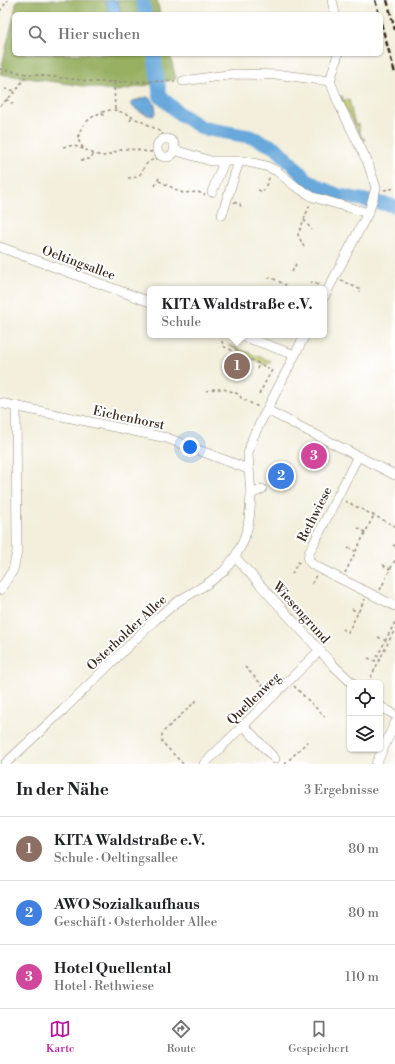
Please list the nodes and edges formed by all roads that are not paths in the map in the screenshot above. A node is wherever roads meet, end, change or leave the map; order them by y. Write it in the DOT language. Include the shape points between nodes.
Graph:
graph roads {
  1 [pos="332,0"];
  2 [pos="335,12"];
  3 [pos="337,56"];
  4 [pos="183,81"];
  5 [pos="330,81"];
  6 [pos="174,150"];
  7 [pos="239,161"];
  8 [pos="224,162"];
  9 [pos="211,195"];
  10 [pos="369,212"];
  11 [pos="222,215"];
  12 [pos="0,246"];
  13 [pos="327,291"];
  14 [pos="147,301"];
  15 [pos="248,338"];
  16 [pos="304,338"];
  17 [pos="295,355"];
  18 [pos="0,403"];
  19 [pos="16,407"];
  20 [pos="267,411"];
  21 [pos="358,456"];
  22 [pos="248,469"];
  23 [pos="395,475"];
  24 [pos="262,489"];
  25 [pos="250,494"];
  26 [pos="235,557"];
  27 [pos="0,590"];
  28 [pos="395,606"];
  29 [pos="320,650"];
  30 [pos="349,680"];
  31 [pos="383,708"];
  32 [pos="395,715"];
  33 [pos="395,723"];
  34 [pos="243,725"];
  35 [pos="275,759"];
  36 [pos="5,764"];
  37 [pos="204,764"];
  38 [pos="376,764"];
  1 -- 2 [label="street"];
  3 -- 5 [label="street"];
  4 -- 5 [label="street" via="235,74 284,75"];
  5 -- 10 [label="street" via="368,163 376,188"];
  6 -- 6 [label="street" via="174,145 167,139 158,144 160,153 171,155"];
  6 -- 8 [label="street" via="204,160"];
  7 -- 8 [label="street"];
  7 -- 10 [label="street" via="273,169 313,197"];
  7 -- 11 [label="street"];
  8 -- 9 [label="street"];
  10 -- 13 [label="street"];
  12 -- 14 [label="street, Oeltingsallee"];
  15 -- 17 [label="street"];
  16 -- 17 [label="street, Osterholder Allee"];
  17 -- 20 [label="street, Osterholder Allee"];
  18 -- 19 [label="street, Eichenhorst"];
  19 -- 22 [label="street, Eichenhorst" via="167,438"];
  19 -- 27 [label="street" via="17,552 13,570"];
  20 -- 21 [label="street"];
  20 -- 22 [label="street, Osterholder Allee" via="253,437 248,454"];
  21 -- 23 [label="street"];
  21 -- 28 [label="street, Rethwiese" via="308,560 313,565"];
  22 -- 25 [label="street, Osterholder Allee"];
  24 -- 25 [label="street"];
  25 -- 26 [label="street, Osterholder Allee" via="248,526"];
  26 -- 29 [label="street, Wiesengrund"];
  26 -- 36 [label="street, Osterholder Allee" via="224,571 177,602 156,620"];
  29 -- 30 [label="street, Wiesengrund"];
  29 -- 34 [label="street, Quellenweg"];
  31 -- 32 [label="street"];
  33 -- 38 [label="street"];
  34 -- 35 [label="street"];
  34 -- 37 [label="street, Quellenweg"];
}
